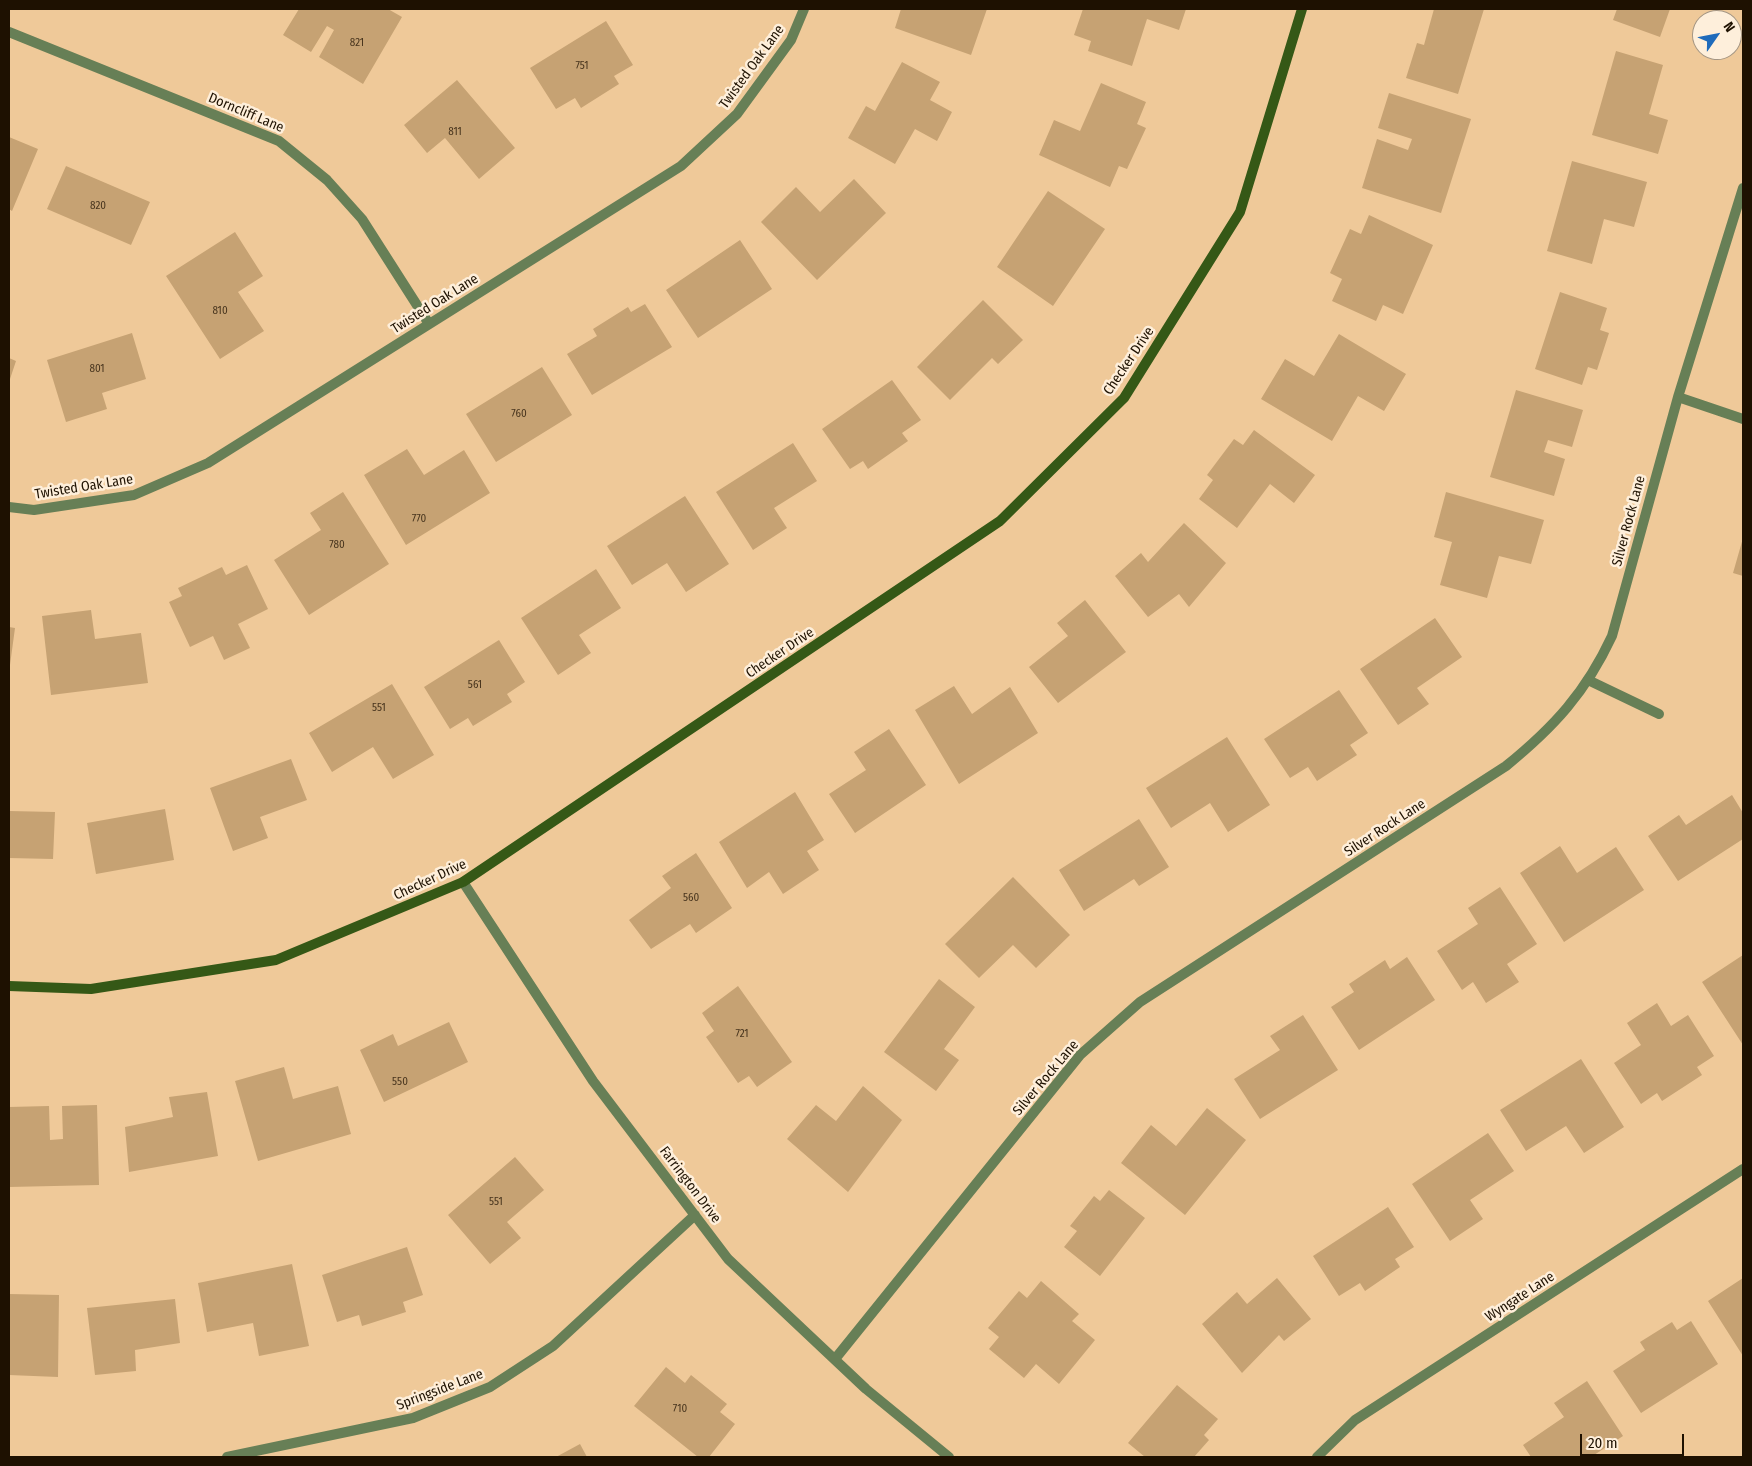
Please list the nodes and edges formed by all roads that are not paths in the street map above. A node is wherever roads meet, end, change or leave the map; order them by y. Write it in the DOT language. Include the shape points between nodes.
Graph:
graph roads {
  1 [pos="804,9"];
  2 [pos="1302,9"];
  3 [pos="9,32"];
  4 [pos="1743,188"];
  5 [pos="429,324"];
  6 [pos="1678,397"];
  7 [pos="1743,419"];
  8 [pos="9,507"];
  9 [pos="1588,680"];
  10 [pos="1659,714"];
  11 [pos="463,882"];
  12 [pos="9,986"];
  13 [pos="1743,1169"];
  14 [pos="695,1215"];
  15 [pos="835,1359"];
  16 [pos="227,1457"];
  17 [pos="949,1457"];
  18 [pos="1317,1457"];
  1 -- 5 [label="street, Twisted Oak Lane" via="792,40 738,114 681,166"];
  2 -- 11 [label="street, Checker Drive" via="1240,212 1124,398 1000,521"];
  3 -- 5 [label="street, Dorncliff Lane" via="279,141 327,180 362,219"];
  4 -- 6 [label="street, Silver Rock Lane"];
  5 -- 8 [label="street, Twisted Oak Lane" via="208,463 134,495 34,510"];
  6 -- 7 [label="street"];
  6 -- 9 [label="street, Silver Rock Lane" via="1612,636"];
  9 -- 10 [label="street"];
  9 -- 15 [label="street, Silver Rock Lane" via="1556,721 1506,766 1140,1002 1074,1063"];
  11 -- 12 [label="street, Checker Drive" via="276,960 91,989"];
  11 -- 14 [label="street, Farrington Drive" via="593,1081"];
  13 -- 18 [label="street, Wyngate Lane" via="1355,1420"];
  14 -- 15 [label="street, Farrington Drive" via="728,1259"];
  14 -- 16 [label="street, Springside Lane" via="553,1346 490,1387 413,1418"];
  15 -- 17 [label="street, Farrington Drive" via="866,1389"];
}
